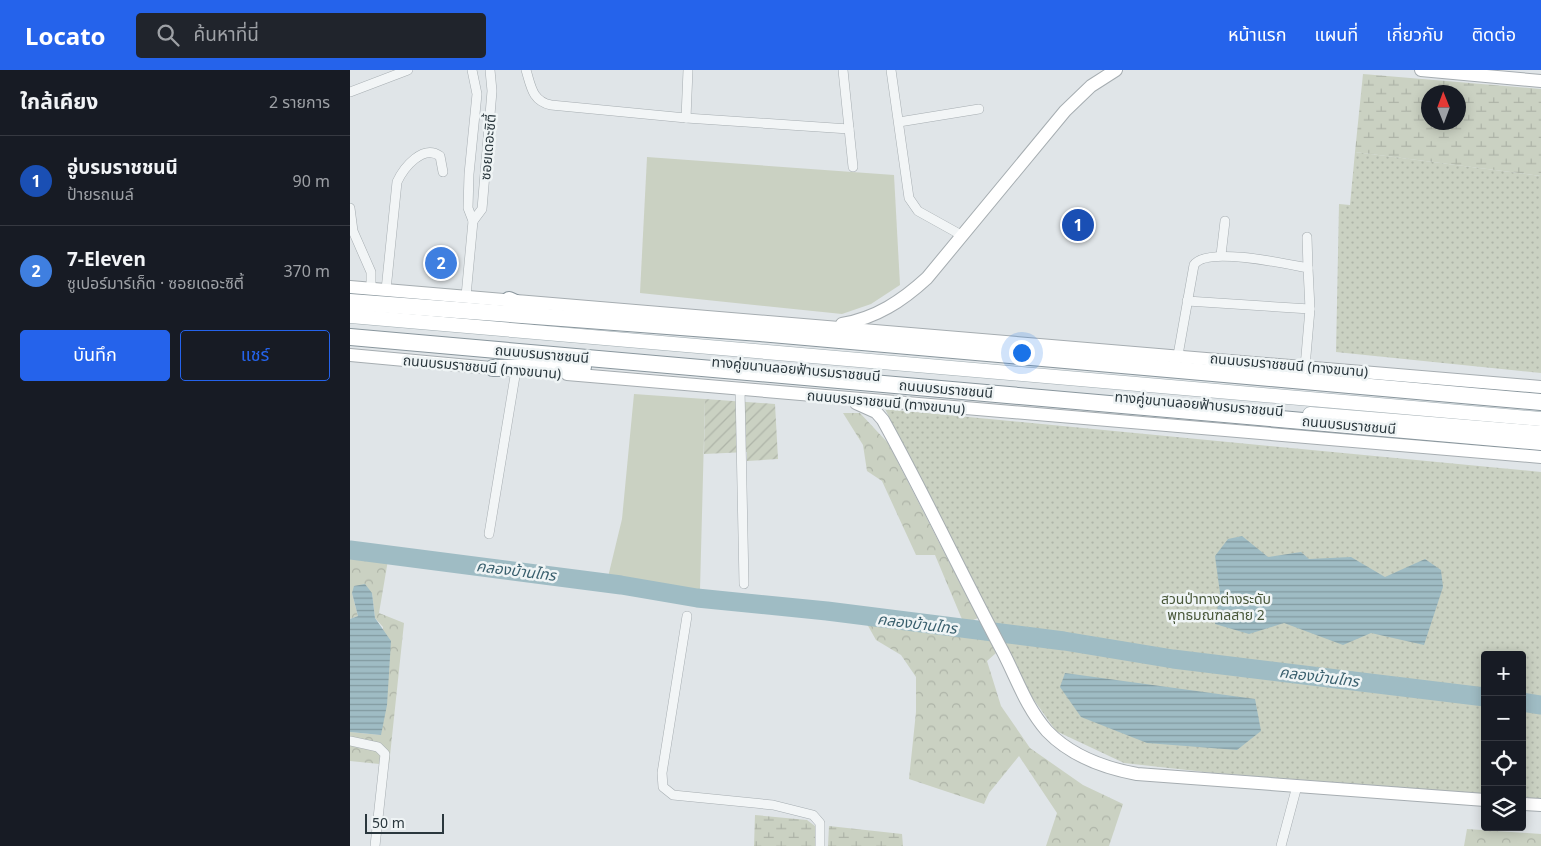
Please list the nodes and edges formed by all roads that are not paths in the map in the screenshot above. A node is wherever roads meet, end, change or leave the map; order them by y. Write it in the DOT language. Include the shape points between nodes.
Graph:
graph roads {
  1 [pos="408,70"];
  2 [pos="472,70"];
  3 [pos="490,70"];
  4 [pos="526,70"];
  5 [pos="688,70"];
  6 [pos="843,70"];
  7 [pos="891,70"];
  8 [pos="1116,70"];
  9 [pos="1421,70"];
  10 [pos="1541,81"];
  11 [pos="350,92"];
  12 [pos="979,109"];
  13 [pos="686,118"];
  14 [pos="898,122"];
  15 [pos="848,129"];
  16 [pos="853,167"];
  17 [pos="443,172"];
  18 [pos="469,179"];
  19 [pos="485,180"];
  20 [pos="350,208"];
  21 [pos="472,221"];
  22 [pos="1225,221"];
  23 [pos="963,236"];
  24 [pos="1307,237"];
  25 [pos="1221,255"];
  26 [pos="1308,268"];
  27 [pos="350,286"];
  28 [pos="371,288"];
  29 [pos="386,290"];
  30 [pos="466,296"];
  31 [pos="509,300"];
  32 [pos="1187,301"];
  33 [pos="350,302"];
  34 [pos="1310,309"];
  35 [pos="350,316"];
  36 [pos="667,326"];
  37 [pos="830,327"];
  38 [pos="350,329"];
  39 [pos="350,337"];
  40 [pos="350,355"];
  41 [pos="1178,355"];
  42 [pos="675,366"];
  43 [pos="1306,367"];
  44 [pos="493,368"];
  45 [pos="516,370"];
  46 [pos="1541,387"];
  47 [pos="740,389"];
  48 [pos="846,398"];
  49 [pos="1541,402"];
  50 [pos="1541,419"];
  51 [pos="1541,433"];
  52 [pos="1541,442"];
  53 [pos="1541,457"];
  54 [pos="489,534"];
  55 [pos="744,584"];
  56 [pos="688,616"];
  57 [pos="350,741"];
  58 [pos="1297,786"];
  59 [pos="1481,800"];
  60 [pos="1526,804"];
  61 [pos="1541,805"];
  62 [pos="375,846"];
  63 [pos="820,846"];
  64 [pos="1281,846"];
  1 -- 11 [label="street"];
  2 -- 18 [label="street, ซอยเดอะซิตี้" via="477,94"];
  3 -- 19 [label="street, ซอยเดอะซิตี้" via="492,91"];
  4 -- 13 [label="street" via="535,97 543,104"];
  5 -- 13 [label="street"];
  6 -- 15 [label="street"];
  7 -- 14 [label="street"];
  8 -- 23 [label="main road" via="1091,86 1065,111"];
  9 -- 10 [label="main road"];
  12 -- 14 [label="street"];
  13 -- 15 [label="street"];
  14 -- 23 [label="street" via="909,198 918,211"];
  15 -- 16 [label="street"];
  17 -- 29 [label="street" via="440,156 427,152 402,172 397,182"];
  18 -- 19 [label="street"];
  18 -- 21 [label="street, ซอยเดอะซิตี้" via="468,208"];
  19 -- 21 [label="street, ซอยเดอะซิตี้" via="482,209"];
  20 -- 28 [label="street" via="353,231 371,272"];
  21 -- 30 [label="street, ซอยเดอะซิตี้"];
  22 -- 25 [label="street"];
  23 -- 37 [label="main road" via="927,278 897,302 868,318"];
  24 -- 26 [label="street"];
  25 -- 26 [label="street"];
  25 -- 32 [label="street" via="1197,261"];
  26 -- 34 [label="street"];
  27 -- 28 [label="main road, ถนนบรมราชชนนี (ทางขนาน)"];
  28 -- 29 [label="main road, ถนนบรมราชชนนี (ทางขนาน)"];
  29 -- 30 [label="main road, ถนนบรมราชชนนี (ทางขนาน)"];
  30 -- 31 [label="main road, ถนนบรมราชชนนี (ทางขนาน)"];
  31 -- 36 [label="highway" via="520,305 581,315 644,319"];
  31 -- 37 [label="main road, ถนนบรมราชชนนี (ทางขนาน)"];
  32 -- 34 [label="street"];
  32 -- 41 [label="street"];
  33 -- 36 [label="highway"];
  34 -- 43 [label="street"];
  35 -- 50 [label="main road, ทางคู่ขนานลอยฟ้าบรมราชชนนี"];
  36 -- 49 [label="highway"];
  37 -- 41 [label="main road, ถนนบรมราชชนนี (ทางขนาน)"];
  38 -- 51 [label="main road, ทางคู่ขนานลอยฟ้าบรมราชชนนี"];
  39 -- 42 [label="highway, ถนนบรมราชชนนี"];
  40 -- 44 [label="main road, ถนนบรมราชชนนี (ทางขนาน)"];
  41 -- 43 [label="main road, ถนนบรมราชชนนี (ทางขนาน)"];
  42 -- 44 [label="highway"];
  42 -- 52 [label="highway, ถนนบรมราชชนนี"];
  43 -- 46 [label="main road, ถนนบรมราชชนนี (ทางขนาน)"];
  44 -- 45 [label="main road, ถนนบรมราชชนนี (ทางขนาน)"];
  45 -- 47 [label="main road, ถนนบรมราชชนนี (ทางขนาน)"];
  45 -- 54 [label="street"];
  47 -- 48 [label="main road, ถนนบรมราชชนนี (ทางขนาน)"];
  47 -- 55 [label="street"];
  48 -- 53 [label="main road, ถนนบรมราชชนนี (ทางขนาน)"];
  48 -- 58 [label="main road" via="876,412 883,420 927,501 1020,691 1048,731 1069,749 1111,769 1137,774"];
  56 -- 63 [label="street" via="662,773 663,787 673,795 773,805 813,814 820,823"];
  57 -- 62 [label="street" via="378,747 385,754"];
  58 -- 59 [label="main road"];
  58 -- 64 [label="street"];
  60 -- 61 [label="main road"];
}
